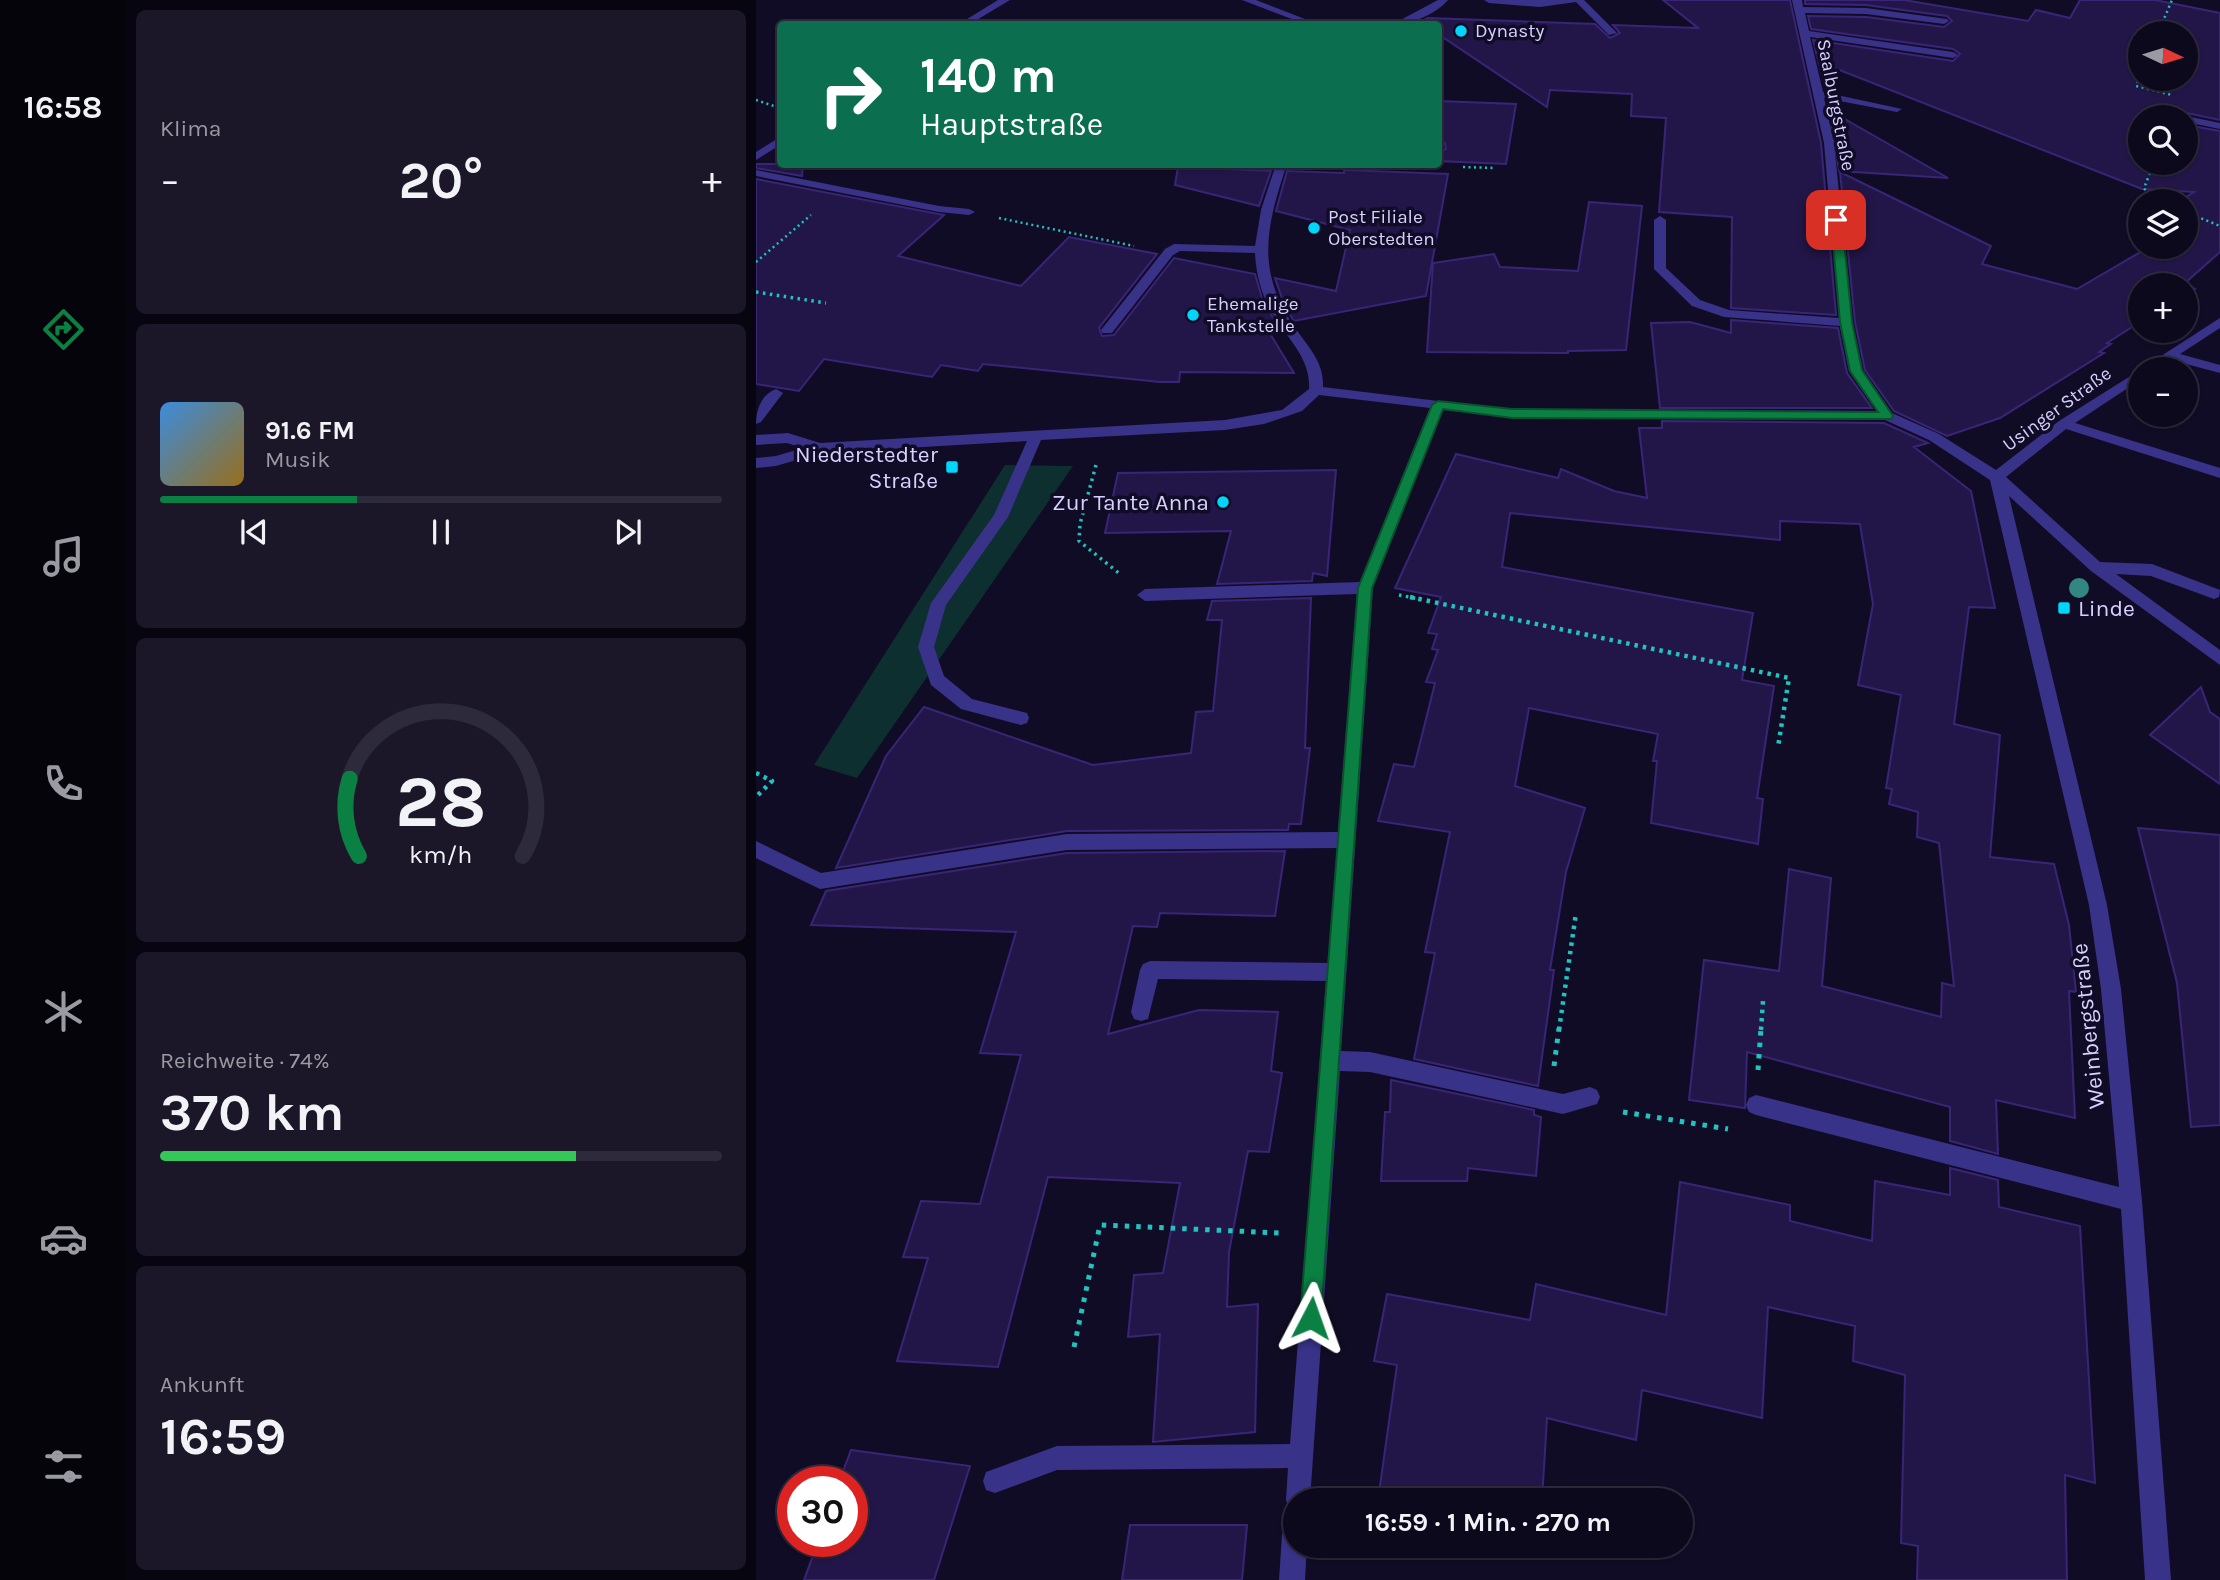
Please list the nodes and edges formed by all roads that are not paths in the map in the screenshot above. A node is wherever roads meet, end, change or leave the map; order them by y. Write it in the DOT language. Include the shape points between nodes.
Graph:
graph roads {
  1 [pos="1005,0"];
  2 [pos="1247,0"];
  3 [pos="1443,0"];
  4 [pos="1489,0"];
  5 [pos="1572,0"];
  6 [pos="1579,0"];
  7 [pos="1798,5"];
  8 [pos="969,21"];
  9 [pos="1305,21"];
  10 [pos="1404,21"];
  11 [pos="1944,21"];
  12 [pos="1612,33"];
  13 [pos="1805,33"];
  14 [pos="1953,55"];
  15 [pos="1818,94"];
  16 [pos="1897,109"];
  17 [pos="2198,121"];
  18 [pos="2220,126"];
  19 [pos="777,142"];
  20 [pos="756,156"];
  21 [pos="1281,168"];
  22 [pos="756,173"];
  23 [pos="970,212"];
  24 [pos="1660,220"];
  25 [pos="1259,250"];
  26 [pos="1846,322"];
  27 [pos="2220,322"];
  28 [pos="1107,330"];
  29 [pos="2170,355"];
  30 [pos="2167,357"];
  31 [pos="2220,369"];
  32 [pos="2128,382"];
  33 [pos="1316,390"];
  34 [pos="776,393"];
  35 [pos="1438,405"];
  36 [pos="1887,416"];
  37 [pos="756,419"];
  38 [pos="2064,424"];
  39 [pos="1037,434"];
  40 [pos="756,440"];
  41 [pos="819,448"];
  42 [pos="756,463"];
  43 [pos="2220,473"];
  44 [pos="1997,477"];
  45 [pos="2096,567"];
  46 [pos="1365,588"];
  47 [pos="2214,593"];
  48 [pos="1145,595"];
  49 [pos="2220,659"];
  50 [pos="1021,718"];
  51 [pos="1347,840"];
  52 [pos="756,849"];
  53 [pos="1337,972"];
  54 [pos="1141,1012"];
  55 [pos="1331,1061"];
  56 [pos="1590,1097"];
  57 [pos="1756,1105"];
  58 [pos="2131,1201"];
  59 [pos="1301,1456"];
  60 [pos="995,1481"];
  61 [pos="1299,1488"];
  62 [pos="1293,1558"];
  63 [pos="1292,1580"];
  64 [pos="2158,1580"];
  1 -- 8 [label="street"];
  2 -- 9 [label="street"];
  3 -- 10 [label="street"];
  4 -- 5 [label="street" via="1540,4"];
  6 -- 12 [label="street"];
  7 -- 11 [label="street"];
  7 -- 13 [label="street, Saalburgstraße"];
  13 -- 14 [label="street"];
  13 -- 15 [label="street, Saalburgstraße"];
  15 -- 16 [label="street"];
  15 -- 26 [label="street, Saalburgstraße" via="1829,143"];
  17 -- 18 [label="street"];
  19 -- 20 [label="street"];
  21 -- 25 [label="street"];
  22 -- 23 [label="street"];
  24 -- 26 [label="street" via="1660,269 1696,303 1728,314"];
  25 -- 28 [label="street" via="1178,247 1169,252"];
  25 -- 33 [label="street" via="1264,280 1276,306 1318,373"];
  26 -- 36 [label="street, Saalburgstraße" via="1856,371"];
  27 -- 29 [label="street, Usinger Straße"];
  29 -- 30 [label="street, Usinger Straße"];
  29 -- 31 [label="street"];
  32 -- 38 [label="street, Usinger Straße"];
  33 -- 35 [label="street"];
  33 -- 39 [label="street" via="1291,413 1266,420"];
  34 -- 37 [label="street"];
  35 -- 36 [label="street" via="1512,414"];
  35 -- 46 [label="street"];
  36 -- 44 [label="street" via="1934,437"];
  38 -- 43 [label="street"];
  38 -- 44 [label="street, Usinger Straße"];
  39 -- 41 [label="street"];
  39 -- 50 [label="street" via="1001,517 939,603 926,647 937,680 967,704"];
  40 -- 41 [label="street" via="788,438"];
  41 -- 42 [label="street"];
  44 -- 45 [label="street"];
  44 -- 58 [label="street, Weinbergstraße" via="2098,905 2111,989"];
  45 -- 47 [label="street" via="2152,569"];
  45 -- 49 [label="street"];
  46 -- 48 [label="street"];
  46 -- 51 [label="street"];
  51 -- 52 [label="street" via="1067,842 820,881"];
  51 -- 53 [label="street"];
  53 -- 54 [label="street" via="1150,970"];
  53 -- 55 [label="street"];
  55 -- 56 [label="street" via="1370,1062 1563,1104"];
  55 -- 59 [label="street"];
  57 -- 58 [label="street"];
  58 -- 64 [label="street, Weinbergstraße"];
  59 -- 60 [label="street" via="1057,1458"];
  59 -- 61 [label="street"];
  62 -- 63 [label="street"];
}
